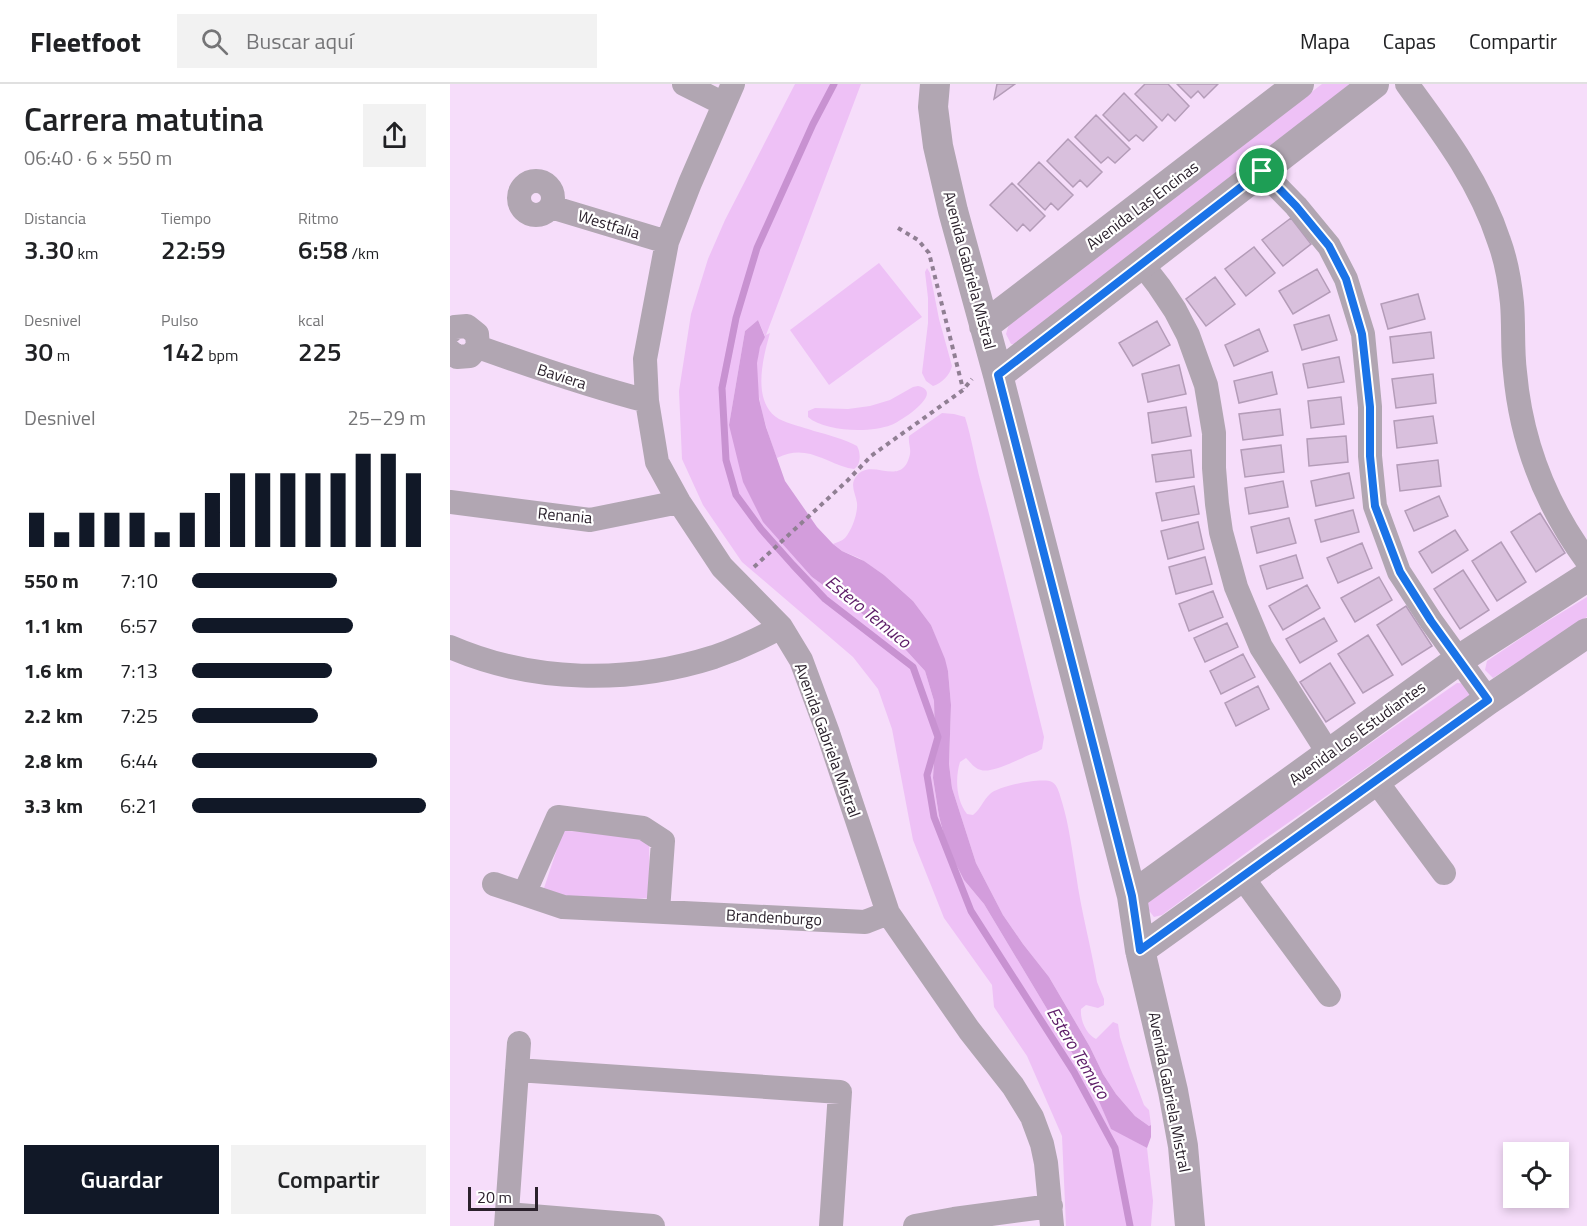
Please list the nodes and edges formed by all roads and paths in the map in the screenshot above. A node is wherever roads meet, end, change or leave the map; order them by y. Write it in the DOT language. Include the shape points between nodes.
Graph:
graph roads {
  1 [pos="684,84"];
  2 [pos="934,84"];
  3 [pos="1299,84"];
  4 [pos="1374,84"];
  5 [pos="1407,84"];
  6 [pos="729,94"];
  7 [pos="1262,171"];
  8 [pos="551,207"];
  9 [pos="898,228"];
  10 [pos="667,242"];
  11 [pos="1142,264"];
  12 [pos="984,326"];
  13 [pos="450,332"];
  14 [pos="478,346"];
  15 [pos="450,351"];
  16 [pos="995,365"];
  17 [pos="963,390"];
  18 [pos="647,401"];
  19 [pos="450,502"];
  20 [pos="679,502"];
  21 [pos="1587,561"];
  22 [pos="748,573"];
  23 [pos="1587,577"];
  24 [pos="781,627"];
  25 [pos="1587,633"];
  26 [pos="452,655"];
  27 [pos="1460,659"];
  28 [pos="1488,700"];
  29 [pos="1329,754"];
  30 [pos="1376,781"];
  31 [pos="1444,873"];
  32 [pos="1242,877"];
  33 [pos="495,884"];
  34 [pos="524,894"];
  35 [pos="1132,896"];
  36 [pos="658,911"];
  37 [pos="888,913"];
  38 [pos="1140,950"];
  39 [pos="1329,995"];
  40 [pos="519,1043"];
  41 [pos="517,1070"];
  42 [pos="1051,1216"];
  43 [pos="507,1220"];
  44 [pos="653,1226"];
  45 [pos="831,1226"];
  46 [pos="915,1226"];
  47 [pos="1190,1226"];
  1 -- 6 [label="street"];
  2 -- 12 [label="street, Avenida Gabriela Mistral" via="938,146"];
  3 -- 12 [label="street, Avenida Las Encinas"];
  4 -- 7 [label="street"];
  5 -- 21 [label="street" via="1460,158 1500,241 1512,303 1514,370 1526,436 1546,494"];
  6 -- 10 [label="street, Avenida Gabriela Mistral"];
  7 -- 11 [label="street"];
  7 -- 27 [label="street" via="1329,246 1346,279 1362,334 1375,506 1400,572"];
  8 -- 10 [label="street, Westfalia"];
  9 -- 17 [label="path" via="918,240 929,253"];
  10 -- 18 [label="street, Avenida Gabriela Mistral" via="645,359"];
  11 -- 16 [label="street"];
  11 -- 29 [label="street" via="1183,327 1206,385 1214,433 1220,522 1236,587 1261,647"];
  12 -- 16 [label="street, Avenida Gabriela Mistral"];
  13 -- 14 [label="street" via="455,327 467,326 477,334"];
  14 -- 15 [label="street" via="470,356 457,357"];
  14 -- 18 [label="street, Baviera" via="551,373"];
  16 -- 17 [label="path"];
  16 -- 35 [label="street, Avenida Gabriela Mistral"];
  17 -- 22 [label="path" via="871,456"];
  18 -- 20 [label="street, Avenida Gabriela Mistral" via="657,462"];
  19 -- 20 [label="street, Renania" via="590,520"];
  20 -- 24 [label="street, Avenida Gabriela Mistral" via="722,567"];
  23 -- 27 [label="street, Avenida Los Estudiantes"];
  24 -- 26 [label="street" via="749,644 681,667 613,676 560,675"];
  24 -- 37 [label="street, Avenida Gabriela Mistral" via="801,660 825,722"];
  25 -- 28 [label="street"];
  27 -- 28 [label="street"];
  27 -- 29 [label="street, Avenida Los Estudiantes"];
  28 -- 30 [label="street"];
  29 -- 35 [label="street, Avenida Los Estudiantes"];
  30 -- 31 [label="street"];
  30 -- 32 [label="street"];
  32 -- 38 [label="street"];
  32 -- 39 [label="street"];
  33 -- 34 [label="street, Brandenburgo"];
  34 -- 36 [label="street, Brandenburgo" via="563,907"];
  34 -- 36 [label="street" via="558,817 643,828 663,841"];
  35 -- 38 [label="street, Avenida Gabriela Mistral"];
  36 -- 37 [label="street, Brandenburgo" via="865,922"];
  37 -- 42 [label="street, Avenida Gabriela Mistral" via="1032,1117 1046,1163"];
  38 -- 47 [label="street, Avenida Gabriela Mistral" via="1183,1146"];
  40 -- 41 [label="street"];
  41 -- 43 [label="street"];
  41 -- 45 [label="street" via="840,1092"];
  42 -- 46 [label="street" via="954,1219"];
  43 -- 44 [label="street"];
}
